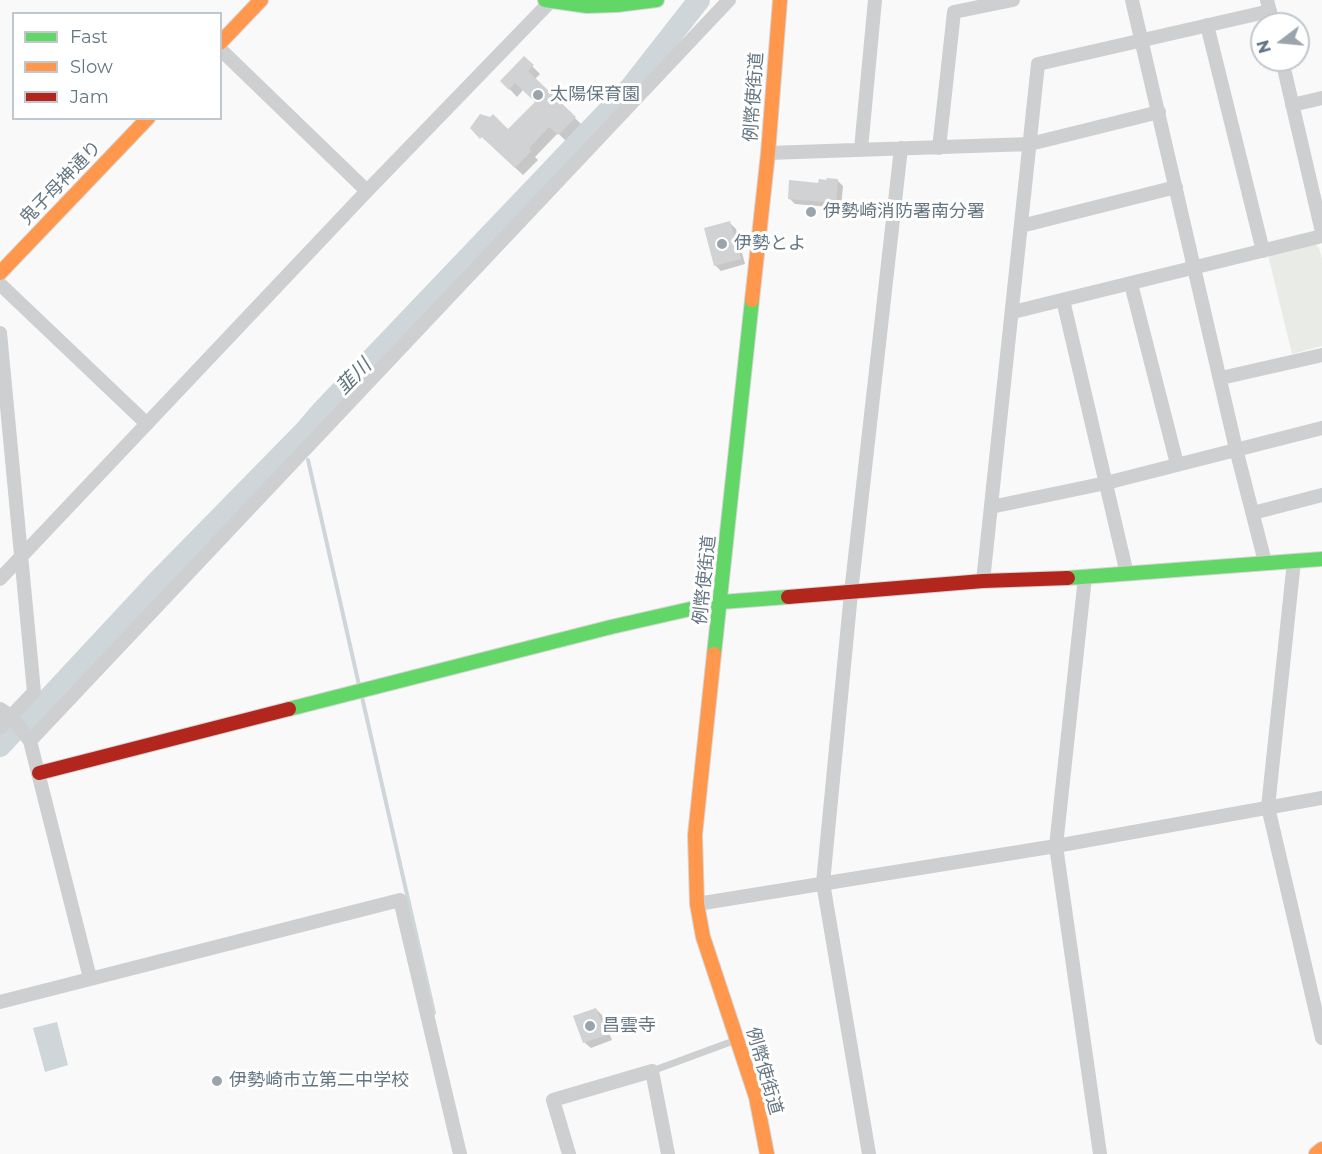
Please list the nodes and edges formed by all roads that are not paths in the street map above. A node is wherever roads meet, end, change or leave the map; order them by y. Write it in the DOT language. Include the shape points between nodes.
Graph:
graph roads {
  1 [pos="261,0"];
  2 [pos="657,0"];
  3 [pos="729,0"];
  4 [pos="780,0"];
  5 [pos="875,0"];
  6 [pos="1013,0"];
  7 [pos="1132,0"];
  8 [pos="548,1"];
  9 [pos="1250,16"];
  10 [pos="1207,25"];
  11 [pos="1140,40"];
  12 [pos="222,41"];
  13 [pos="222,51"];
  14 [pos="1285,72"];
  15 [pos="1322,98"];
  16 [pos="1292,105"];
  17 [pos="1159,112"];
  18 [pos="146,120"];
  19 [pos="1030,144"];
  20 [pos="901,148"];
  21 [pos="939,148"];
  22 [pos="861,149"];
  23 [pos="768,153"];
  24 [pos="1176,187"];
  25 [pos="367,191"];
  26 [pos="1021,226"];
  27 [pos="1322,234"];
  28 [pos="1263,251"];
  29 [pos="1195,268"];
  30 [pos="0,273"];
  31 [pos="0,284"];
  32 [pos="1131,284"];
  33 [pos="1063,300"];
  34 [pos="1013,312"];
  35 [pos="0,333"];
  36 [pos="1322,355"];
  37 [pos="1221,378"];
  38 [pos="147,424"];
  39 [pos="1322,428"];
  40 [pos="1236,449"];
  41 [pos="1177,464"];
  42 [pos="1106,483"];
  43 [pos="1322,495"];
  44 [pos="991,507"];
  45 [pos="1253,513"];
  46 [pos="22,556"];
  47 [pos="1322,559"];
  48 [pos="1294,561"];
  49 [pos="1265,562"];
  50 [pos="1127,574"];
  51 [pos="1085,577"];
  52 [pos="0,579"];
  53 [pos="983,581"];
  54 [pos="851,593"];
  55 [pos="721,602"];
  56 [pos="9,715"];
  57 [pos="0,728"];
  58 [pos="29,739"];
  59 [pos="39,773"];
  60 [pos="1322,798"];
  61 [pos="1269,807"];
  62 [pos="1056,846"];
  63 [pos="823,883"];
  64 [pos="697,904"];
  65 [pos="90,978"];
  66 [pos="0,1002"];
  67 [pos="1322,1038"];
  68 [pos="738,1040"];
  69 [pos="652,1071"];
  70 [pos="1322,1149"];
  71 [pos="460,1154"];
  72 [pos="569,1154"];
  73 [pos="668,1154"];
  74 [pos="767,1154"];
  75 [pos="869,1154"];
  76 [pos="1100,1154"];
  77 [pos="1316,1154"];
  1 -- 12 [label="street"];
  2 -- 8 [label="street" via="587,6"];
  3 -- 58 [label="street"];
  4 -- 23 [label="street, 例幣使街道"];
  5 -- 22 [label="street"];
  6 -- 21 [label="street" via="954,12"];
  7 -- 11 [label="street"];
  8 -- 25 [label="street"];
  9 -- 10 [label="street"];
  10 -- 11 [label="street"];
  10 -- 28 [label="street"];
  11 -- 17 [label="street"];
  11 -- 19 [label="street" via="1038,64"];
  13 -- 25 [label="street"];
  14 -- 16 [label="street"];
  15 -- 16 [label="street"];
  16 -- 27 [label="street"];
  17 -- 19 [label="street"];
  17 -- 24 [label="street"];
  18 -- 30 [label="street, 鬼子母神通り"];
  19 -- 21 [label="street"];
  19 -- 26 [label="street"];
  20 -- 21 [label="street"];
  20 -- 22 [label="street"];
  20 -- 54 [label="street"];
  22 -- 23 [label="street"];
  23 -- 55 [label="street, 例幣使街道"];
  24 -- 26 [label="street"];
  24 -- 29 [label="street"];
  25 -- 38 [label="street"];
  26 -- 34 [label="street"];
  27 -- 28 [label="street"];
  28 -- 29 [label="street"];
  29 -- 32 [label="street"];
  29 -- 37 [label="street"];
  31 -- 38 [label="street"];
  32 -- 33 [label="street"];
  32 -- 41 [label="street"];
  33 -- 34 [label="street"];
  33 -- 42 [label="street"];
  34 -- 44 [label="street"];
  35 -- 46 [label="street"];
  36 -- 37 [label="street"];
  37 -- 40 [label="street"];
  38 -- 46 [label="street"];
  39 -- 40 [label="street"];
  40 -- 41 [label="street"];
  40 -- 45 [label="street"];
  41 -- 42 [label="street"];
  42 -- 44 [label="street"];
  42 -- 50 [label="street"];
  43 -- 45 [label="street"];
  44 -- 53 [label="street"];
  45 -- 49 [label="street"];
  46 -- 52 [label="street"];
  46 -- 56 [label="street" via="34,692"];
  47 -- 48 [label="street"];
  48 -- 49 [label="street"];
  48 -- 61 [label="street"];
  49 -- 50 [label="street"];
  50 -- 51 [label="street"];
  51 -- 53 [label="street"];
  51 -- 62 [label="street"];
  53 -- 54 [label="street"];
  54 -- 55 [label="street"];
  54 -- 63 [label="street"];
  55 -- 59 [label="street"];
  55 -- 64 [label="street, 例幣使街道" via="695,835"];
  56 -- 57 [label="street"];
  56 -- 58 [label="street"];
  58 -- 59 [label="street"];
  59 -- 65 [label="street"];
  60 -- 61 [label="street"];
  61 -- 62 [label="street"];
  61 -- 67 [label="street"];
  62 -- 63 [label="street"];
  62 -- 76 [label="street"];
  63 -- 64 [label="street"];
  63 -- 75 [label="street"];
  64 -- 68 [label="street, 例幣使街道" via="711,964"];
  65 -- 66 [label="street"];
  65 -- 71 [label="street" via="400,900"];
  68 -- 69 [label="lane"];
  68 -- 74 [label="street, 例幣使街道" via="756,1097"];
  69 -- 72 [label="street" via="553,1100"];
  69 -- 73 [label="street"];
  70 -- 77 [label="street"];
}
